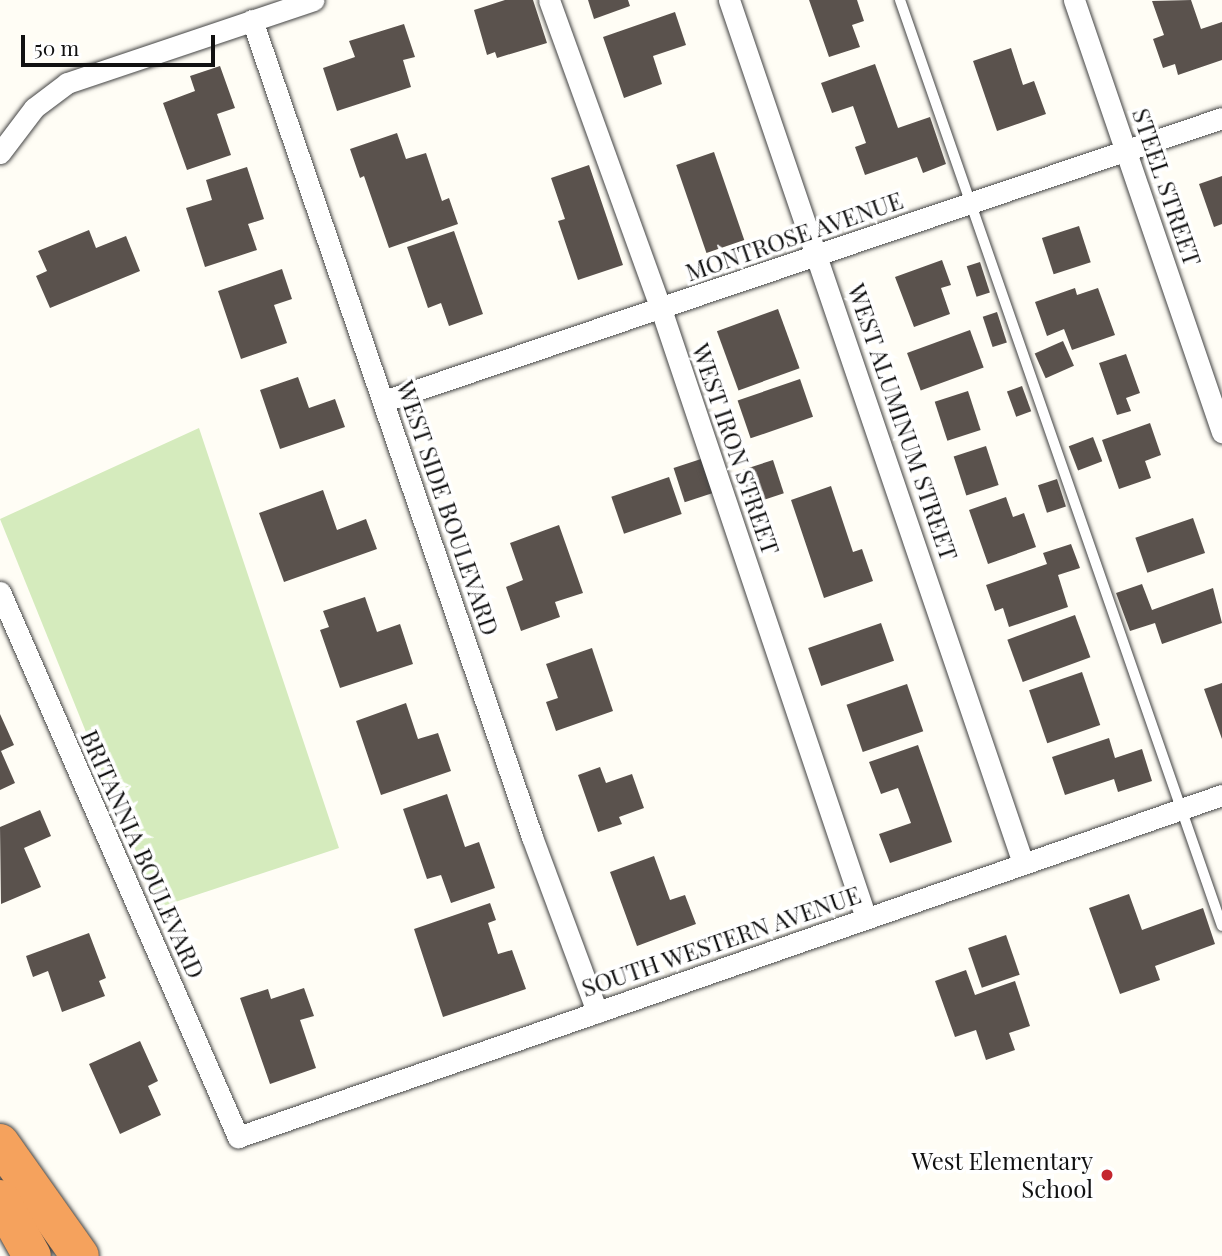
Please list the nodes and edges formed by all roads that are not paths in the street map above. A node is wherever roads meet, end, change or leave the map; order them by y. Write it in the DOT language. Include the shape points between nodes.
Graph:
graph roads {
  1 [pos="313,0"];
  2 [pos="549,0"];
  3 [pos="729,0"];
  4 [pos="900,0"];
  5 [pos="1074,0"];
  6 [pos="252,20"];
  7 [pos="1222,118"];
  8 [pos="1127,151"];
  9 [pos="0,153"];
  10 [pos="971,203"];
  11 [pos="819,254"];
  12 [pos="661,309"];
  13 [pos="384,401"];
  14 [pos="1222,432"];
  15 [pos="0,592"];
  16 [pos="1222,795"];
  17 [pos="1179,810"];
  18 [pos="1023,863"];
  19 [pos="866,918"];
  20 [pos="1222,926"];
  21 [pos="597,1012"];
  22 [pos="238,1137"];
  23 [pos="0,1143"];
  24 [pos="0,1199"];
  25 [pos="32,1256"];
  26 [pos="80,1256"];
  1 -- 6 [label="street"];
  2 -- 12 [label="street, WEST IRON STREET"];
  3 -- 11 [label="street, WEST ALUMINUM STREET"];
  4 -- 10 [label="lane"];
  5 -- 8 [label="street, STEEL STREET"];
  6 -- 9 [label="street" via="67,83 34,108"];
  6 -- 13 [label="street, WEST SIDE BOULEVARD"];
  7 -- 8 [label="street, MONTROSE AVENUE"];
  8 -- 10 [label="street, MONTROSE AVENUE"];
  8 -- 14 [label="street, STEEL STREET"];
  10 -- 11 [label="street, MONTROSE AVENUE"];
  10 -- 17 [label="lane"];
  11 -- 12 [label="street, MONTROSE AVENUE"];
  11 -- 18 [label="street, WEST ALUMINUM STREET"];
  12 -- 13 [label="street, MONTROSE AVENUE"];
  12 -- 19 [label="street, WEST IRON STREET"];
  13 -- 21 [label="street, WEST SIDE BOULEVARD"];
  15 -- 22 [label="street, BRITANNIA BOULEVARD"];
  16 -- 17 [label="street, SOUTH WESTERN AVENUE"];
  17 -- 18 [label="street, SOUTH WESTERN AVENUE"];
  17 -- 20 [label="lane"];
  18 -- 19 [label="street, SOUTH WESTERN AVENUE"];
  19 -- 21 [label="street, SOUTH WESTERN AVENUE"];
  21 -- 22 [label="street, SOUTH WESTERN AVENUE"];
  23 -- 26 [label="highway"];
  24 -- 25 [label="highway"];
}
